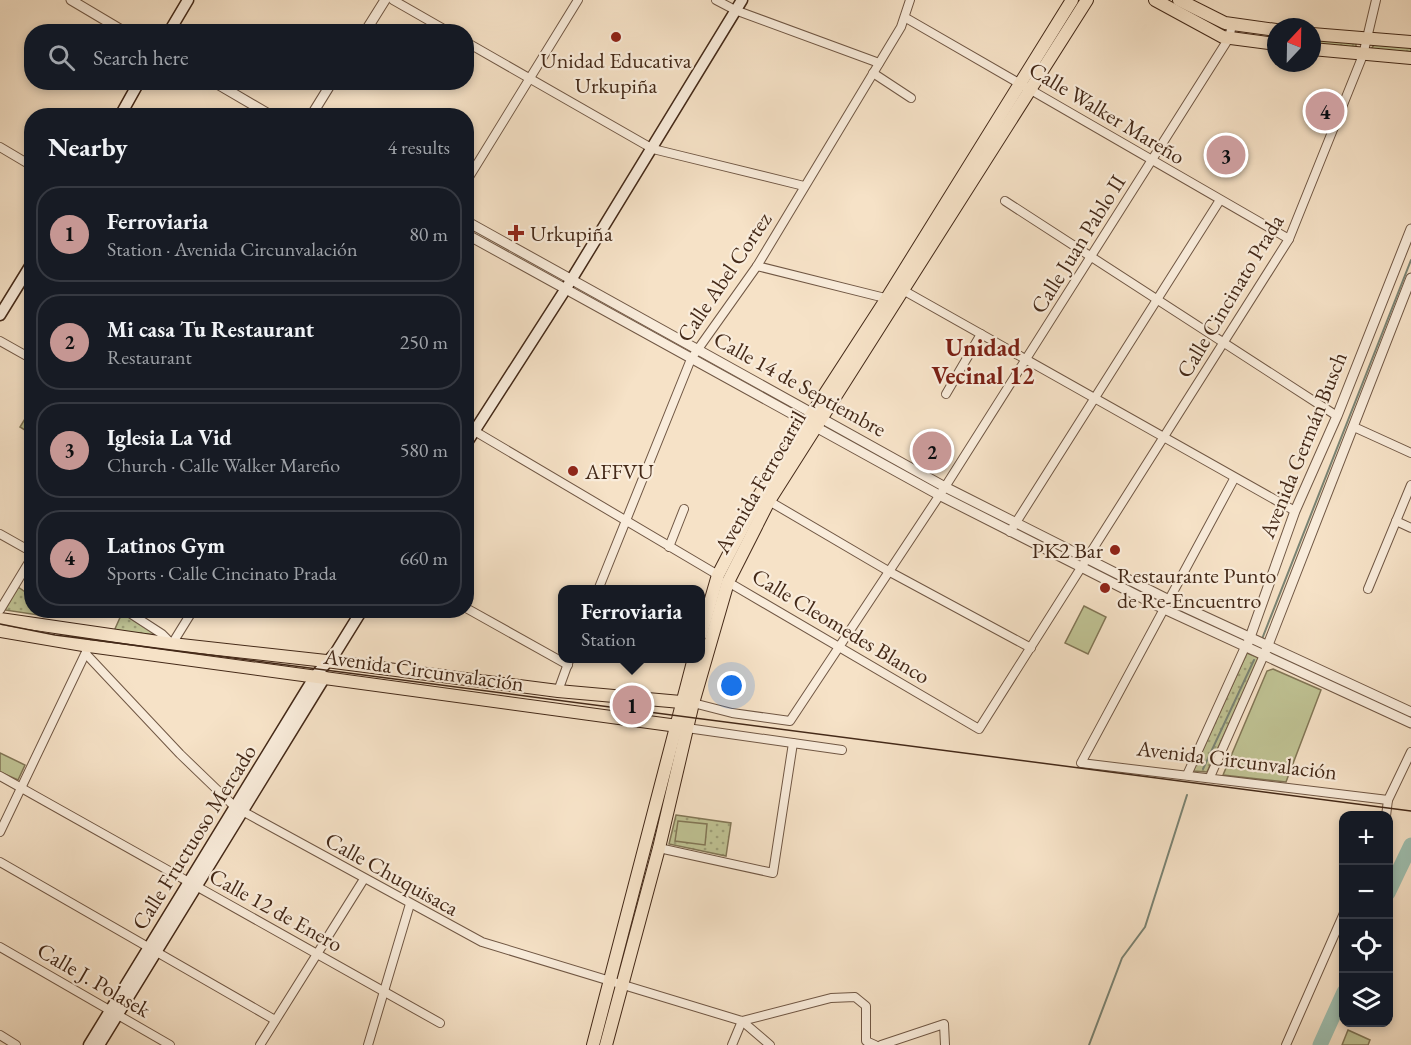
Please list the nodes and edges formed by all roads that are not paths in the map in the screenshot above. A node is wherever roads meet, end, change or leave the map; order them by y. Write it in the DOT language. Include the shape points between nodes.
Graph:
graph roads {
  1 [pos="71,0"];
  2 [pos="188,0"];
  3 [pos="385,0"];
  4 [pos="393,0"];
  5 [pos="578,0"];
  6 [pos="716,0"];
  7 [pos="742,0"];
  8 [pos="910,0"];
  9 [pos="1072,0"];
  10 [pos="1087,0"];
  11 [pos="1155,0"];
  12 [pos="1179,0"];
  13 [pos="1376,0"];
  14 [pos="735,10"];
  15 [pos="906,18"];
  16 [pos="112,24"];
  17 [pos="174,24"];
  18 [pos="370,24"];
  19 [pos="435,24"];
  20 [pos="1232,25"];
  21 [pos="1267,29"];
  22 [pos="1321,35"];
  23 [pos="1229,38"];
  24 [pos="1368,39"];
  25 [pos="1411,42"];
  26 [pos="1267,43"];
  27 [pos="474,46"];
  28 [pos="1321,50"];
  29 [pos="1363,55"];
  30 [pos="1411,58"];
  31 [pos="879,63"];
  32 [pos="873,73"];
  33 [pos="531,78"];
  34 [pos="1026,86"];
  35 [pos="135,90"];
  36 [pos="228,90"];
  37 [pos="327,90"];
  38 [pos="911,98"];
  39 [pos="124,108"];
  40 [pos="258,108"];
  41 [pos="316,108"];
  42 [pos="0,147"];
  43 [pos="653,149"];
  44 [pos="24,161"];
  45 [pos="1152,161"];
  46 [pos="474,169"];
  47 [pos="804,186"];
  48 [pos="1220,200"];
  49 [pos="1005,201"];
  50 [pos="474,226"];
  51 [pos="1411,229"];
  52 [pos="474,238"];
  53 [pos="1289,240"];
  54 [pos="1091,257"];
  55 [pos="756,266"];
  56 [pos="24,276"];
  57 [pos="1411,278"];
  58 [pos="568,285"];
  59 [pos="900,288"];
  60 [pos="1409,289"];
  61 [pos="1157,299"];
  62 [pos="892,300"];
  63 [pos="0,315"];
  64 [pos="981,334"];
  65 [pos="0,340"];
  66 [pos="1225,343"];
  67 [pos="697,349"];
  68 [pos="24,354"];
  69 [pos="691,359"];
  70 [pos="1026,359"];
  71 [pos="946,394"];
  72 [pos="1095,398"];
  73 [pos="1337,416"];
  74 [pos="813,420"];
  75 [pos="474,425"];
  76 [pos="1354,427"];
  77 [pos="474,431"];
  78 [pos="1164,438"];
  79 [pos="1411,453"];
  80 [pos="1234,479"];
  81 [pos="1411,484"];
  82 [pos="942,491"];
  83 [pos="769,501"];
  84 [pos="684,509"];
  85 [pos="1295,511"];
  86 [pos="1396,521"];
  87 [pos="626,522"];
  88 [pos="1015,523"];
  89 [pos="1411,528"];
  90 [pos="1010,532"];
  91 [pos="0,534"];
  92 [pos="669,547"];
  93 [pos="24,548"];
  94 [pos="1087,558"];
  95 [pos="1082,567"];
  96 [pos="24,570"];
  97 [pos="890,572"];
  98 [pos="723,578"];
  99 [pos="600,585"];
  100 [pos="1368,589"];
  101 [pos="1169,600"];
  102 [pos="1162,608"];
  103 [pos="0,610"];
  104 [pos="474,612"];
  105 [pos="137,618"];
  106 [pos="188,618"];
  107 [pos="357,618"];
  108 [pos="0,619"];
  109 [pos="705,624"];
  110 [pos="0,631"];
  111 [pos="705,640"];
  112 [pos="172,644"];
  113 [pos="1248,644"];
  114 [pos="838,646"];
  115 [pos="1030,648"];
  116 [pos="88,650"];
  117 [pos="1266,650"];
  118 [pos="558,656"];
  119 [pos="569,663"];
  120 [pos="693,663"];
  121 [pos="698,663"];
  122 [pos="327,666"];
  123 [pos="558,691"];
  124 [pos="687,702"];
  125 [pos="1411,712"];
  126 [pos="790,721"];
  127 [pos="1411,723"];
  128 [pos="682,727"];
  129 [pos="980,729"];
  130 [pos="793,743"];
  131 [pos="843,750"];
  132 [pos="1411,752"];
  133 [pos="1187,775"];
  134 [pos="0,776"];
  135 [pos="1210,777"];
  136 [pos="20,788"];
  137 [pos="1388,800"];
  138 [pos="239,809"];
  139 [pos="1387,811"];
  140 [pos="0,832"];
  141 [pos="659,848"];
  142 [pos="0,862"];
  143 [pos="364,879"];
  144 [pos="193,884"];
  145 [pos="410,904"];
  146 [pos="1341,919"];
  147 [pos="0,947"];
  148 [pos="153,949"];
  149 [pos="317,954"];
  150 [pos="616,982"];
  151 [pos="384,992"];
  152 [pos="114,1012"];
  153 [pos="275,1020"];
  154 [pos="742,1021"];
  155 [pos="440,1023"];
  156 [pos="0,1035"];
  157 [pos="16,1045"];
  158 [pos="88,1045"];
  159 [pos="99,1045"];
  160 [pos="170,1045"];
  161 [pos="261,1045"];
  162 [pos="368,1045"];
  163 [pos="593,1045"];
  164 [pos="606,1045"];
  165 [pos="732,1045"];
  166 [pos="770,1045"];
  167 [pos="875,1045"];
  168 [pos="881,1045"];
  169 [pos="945,1045"];
  170 [pos="1286,1045"];
  1 -- 16 [label="street"];
  2 -- 17 [label="main road"];
  3 -- 18 [label="street"];
  4 -- 19 [label="street"];
  5 -- 33 [label="street"];
  6 -- 14 [label="street"];
  7 -- 14 [label="main road"];
  8 -- 15 [label="street, Calle Abel Cortez"];
  9 -- 34 [label="main road, Avenida Ferrocarril"];
  10 -- 34 [label="main road, Avenida Ferrocarril"];
  11 -- 23 [label="main road"];
  12 -- 20 [label="main road"];
  13 -- 24 [label="street, Calle Cincinato Prada"];
  14 -- 31 [label="street"];
  14 -- 43 [label="main road"];
  15 -- 31 [label="street, Calle Abel Cortez"];
  15 -- 34 [label="street, Calle Walker Mareño"];
  20 -- 21 [label="main road"];
  20 -- 23 [label="street, Calle Juan Pablo II"];
  22 -- 24 [label="main road"];
  23 -- 26 [label="main road"];
  23 -- 45 [label="street, Calle Juan Pablo II"];
  24 -- 25 [label="main road"];
  24 -- 29 [label="street, Calle Cincinato Prada"];
  27 -- 33 [label="street"];
  28 -- 29 [label="main road"];
  29 -- 30 [label="main road"];
  29 -- 53 [label="street, Calle Cincinato Prada"];
  31 -- 32 [label="street, Calle Abel Cortez"];
  32 -- 38 [label="street"];
  32 -- 47 [label="street, Calle Abel Cortez"];
  33 -- 43 [label="street"];
  33 -- 46 [label="street"];
  34 -- 45 [label="street, Calle Walker Mareño"];
  34 -- 59 [label="main road, Avenida Ferrocarril"];
  35 -- 39 [label="main road"];
  36 -- 40 [label="street"];
  37 -- 41 [label="street"];
  42 -- 44 [label="street"];
  43 -- 47 [label="street"];
  43 -- 58 [label="main road"];
  45 -- 48 [label="street, Calle Walker Mareño"];
  45 -- 54 [label="street, Calle Juan Pablo II"];
  47 -- 55 [label="street, Calle Abel Cortez"];
  48 -- 53 [label="street, Calle Walker Mareño"];
  48 -- 61 [label="street"];
  49 -- 54 [label="street"];
  50 -- 58 [label="street, Calle 14 de Septiembre"];
  51 -- 73 [label="street, Avenida Germán Busch"];
  52 -- 58 [label="street, Calle 14 de Septiembre"];
  53 -- 66 [label="street, Calle Cincinato Prada"];
  54 -- 61 [label="street"];
  54 -- 70 [label="street, Calle Juan Pablo II"];
  55 -- 62 [label="street"];
  55 -- 67 [label="street, Calle Abel Cortez"];
  56 -- 63 [label="main road"];
  57 -- 60 [label="street, Avenida Germán Busch"];
  58 -- 67 [label="street, Calle 14 de Septiembre"];
  58 -- 69 [label="street, Calle 14 de Septiembre"];
  58 -- 75 [label="main road"];
  59 -- 62 [label="main road, Avenida Ferrocarril"];
  59 -- 64 [label="street"];
  60 -- 76 [label="street, Avenida Germán Busch"];
  61 -- 66 [label="street"];
  61 -- 72 [label="street"];
  62 -- 74 [label="main road, Avenida Ferrocarril"];
  64 -- 70 [label="street"];
  64 -- 71 [label="street"];
  65 -- 68 [label="street"];
  66 -- 73 [label="street"];
  66 -- 78 [label="street, Calle Cincinato Prada"];
  67 -- 69 [label="street, Calle Abel Cortez"];
  67 -- 74 [label="street, Calle 14 de Septiembre"];
  69 -- 74 [label="street, Calle 14 de Septiembre"];
  69 -- 87 [label="street, Calle Abel Cortez"];
  70 -- 72 [label="street"];
  70 -- 82 [label="street, Calle Juan Pablo II"];
  72 -- 78 [label="street"];
  72 -- 88 [label="street"];
  73 -- 85 [label="street, Avenida Germán Busch"];
  74 -- 82 [label="street, Calle 14 de Septiembre"];
  74 -- 83 [label="main road, Avenida Ferrocarril"];
  74 -- 98 [label="main road, Avenida Ferrocarril" via="760,494"];
  76 -- 79 [label="street"];
  76 -- 117 [label="street, Avenida Germán Busch"];
  77 -- 87 [label="street, Calle Cleomedes Blanco"];
  78 -- 80 [label="street"];
  78 -- 94 [label="street, Calle Cincinato Prada"];
  80 -- 85 [label="street"];
  80 -- 101 [label="street"];
  81 -- 86 [label="street"];
  82 -- 88 [label="street, Calle 14 de Septiembre"];
  82 -- 90 [label="street, Calle 14 de Septiembre"];
  82 -- 97 [label="street, Calle Juan Pablo II"];
  83 -- 97 [label="street"];
  83 -- 98 [label="main road, Avenida Ferrocarril"];
  84 -- 92 [label="street"];
  85 -- 113 [label="street, Avenida Germán Busch"];
  86 -- 89 [label="street"];
  86 -- 100 [label="street"];
  87 -- 92 [label="street, Calle Cleomedes Blanco"];
  87 -- 99 [label="street, Calle Abel Cortez"];
  88 -- 90 [label="street"];
  88 -- 94 [label="street, Calle 14 de Septiembre"];
  90 -- 95 [label="street, Calle 14 de Septiembre"];
  91 -- 93 [label="street"];
  92 -- 98 [label="street, Calle Cleomedes Blanco"];
  94 -- 95 [label="street, Calle Cincinato Prada"];
  94 -- 101 [label="street, Calle 14 de Septiembre"];
  95 -- 102 [label="street, Calle 14 de Septiembre"];
  95 -- 115 [label="street, Calle Cincinato Prada"];
  96 -- 103 [label="street"];
  97 -- 114 [label="street, Calle Juan Pablo II"];
  97 -- 115 [label="street"];
  98 -- 109 [label="main road, Avenida Ferrocarril"];
  98 -- 111 [label="main road, Avenida Ferrocarril"];
  98 -- 114 [label="street, Calle Cleomedes Blanco"];
  101 -- 102 [label="street"];
  101 -- 113 [label="street, Calle 14 de Septiembre"];
  102 -- 113 [label="street, Calle 14 de Septiembre"];
  102 -- 133 [label="street, Avenida Circunvalación" via="1081,763"];
  104 -- 118 [label="street"];
  105 -- 112 [label="street"];
  106 -- 112 [label="street"];
  107 -- 122 [label="main road, Calle Fructuoso Mercado"];
  108 -- 112 [label="main road, Avenida Circunvalación"];
  110 -- 116 [label="main road, Avenida Circunvalación"];
  112 -- 122 [label="main road, Avenida Circunvalación"];
  113 -- 117 [label="street, Calle 14 de Septiembre"];
  113 -- 133 [label="street, Avenida Germán Busch"];
  114 -- 126 [label="street, Calle Juan Pablo II"];
  114 -- 129 [label="street, Calle Cleomedes Blanco"];
  115 -- 129 [label="street, Calle Cincinato Prada"];
  116 -- 122 [label="main road, Avenida Circunvalación"];
  116 -- 136 [label="street"];
  116 -- 138 [label="street, Calle Chuquisaca" via="180,754"];
  117 -- 125 [label="street, Calle 14 de Septiembre"];
  117 -- 127 [label="street, Calle 14 de Septiembre"];
  117 -- 135 [label="street, Avenida Germán Busch"];
  119 -- 123 [label="street"];
  120 -- 124 [label="main road, Avenida Ferrocarril"];
  121 -- 124 [label="main road, Avenida Ferrocarril"];
  122 -- 123 [label="main road, Avenida Circunvalación"];
  122 -- 128 [label="main road, Avenida Circunvalación"];
  122 -- 138 [label="main road, Calle Fructuoso Mercado"];
  123 -- 124 [label="main road, Avenida Circunvalación"];
  124 -- 126 [label="street, Avenida Circunvalación"];
  124 -- 128 [label="main road, Avenida Ferrocarril"];
  128 -- 130 [label="street, Avenida Circunvalación"];
  128 -- 141 [label="main road, Avenida Ferrocarril"];
  128 -- 150 [label="main road, Avenida Ferrocarril"];
  130 -- 131 [label="street, Avenida Circunvalación"];
  130 -- 141 [label="street" via="773,873"];
  132 -- 137 [label="street"];
  133 -- 135 [label="street, Avenida Circunvalación"];
  134 -- 136 [label="street, Calle 12 de Enero"];
  135 -- 137 [label="street, Avenida Circunvalación"];
  136 -- 140 [label="street"];
  136 -- 144 [label="street, Calle 12 de Enero"];
  137 -- 139 [label="street"];
  138 -- 143 [label="street, Calle Chuquisaca"];
  138 -- 144 [label="main road, Calle Fructuoso Mercado"];
  141 -- 150 [label="main road, Avenida Ferrocarril"];
  142 -- 148 [label="street"];
  143 -- 145 [label="street, Calle Chuquisaca"];
  143 -- 149 [label="street"];
  144 -- 148 [label="main road, Calle Fructuoso Mercado"];
  144 -- 149 [label="street, Calle 12 de Enero"];
  145 -- 150 [label="street, Calle Chuquisaca" via="482,942"];
  145 -- 151 [label="street"];
  146 -- 170 [label="street"];
  147 -- 152 [label="street, Calle J. Polasek"];
  148 -- 152 [label="main road, Calle Fructuoso Mercado"];
  148 -- 153 [label="street"];
  149 -- 151 [label="street, Calle 12 de Enero"];
  149 -- 153 [label="street"];
  150 -- 154 [label="street, Calle Chuquisaca"];
  150 -- 163 [label="main road, Avenida Ferrocarril"];
  150 -- 164 [label="main road, Avenida Ferrocarril"];
  151 -- 155 [label="street, Calle 12 de Enero"];
  151 -- 162 [label="street"];
  152 -- 158 [label="main road, Calle Fructuoso Mercado"];
  152 -- 159 [label="main road, Calle Fructuoso Mercado"];
  152 -- 160 [label="street, Calle J. Polasek"];
  153 -- 161 [label="street"];
  154 -- 165 [label="street"];
  154 -- 166 [label="street"];
  154 -- 167 [label="street" via="831,999 855,997 866,1006 866,1041"];
  156 -- 157 [label="street"];
  168 -- 169 [label="street" via="945,1024"];
}
